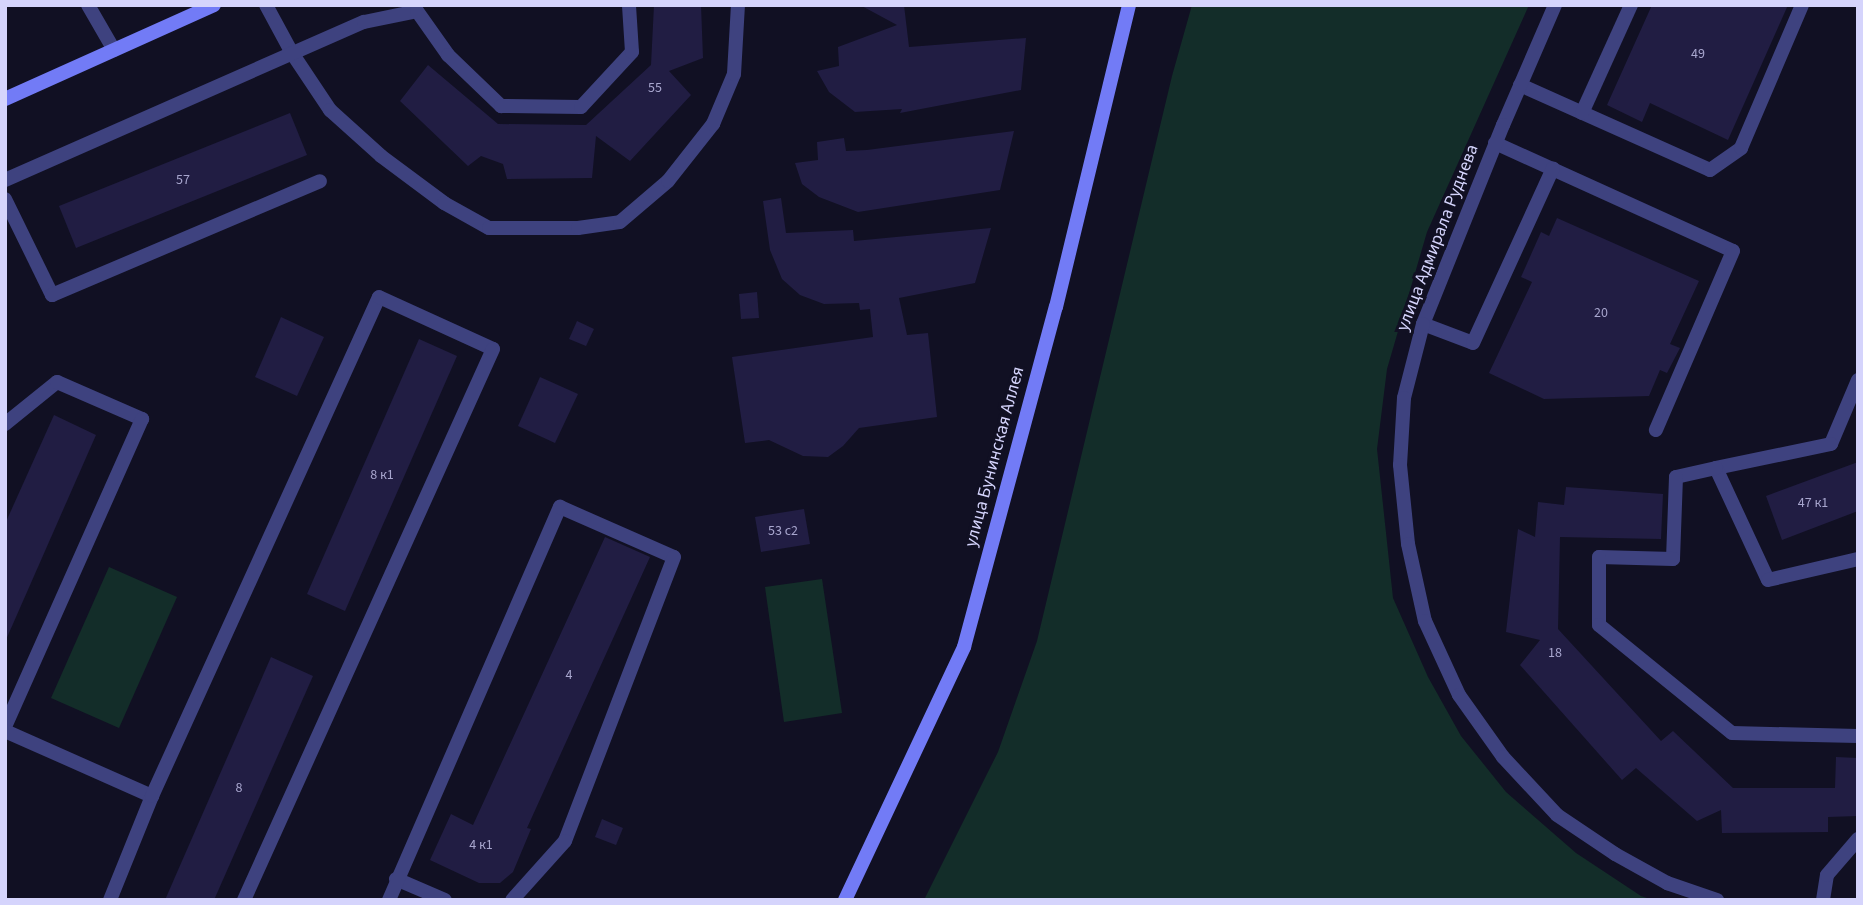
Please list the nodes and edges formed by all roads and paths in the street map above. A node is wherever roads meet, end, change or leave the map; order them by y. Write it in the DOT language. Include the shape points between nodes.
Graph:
graph roads {
  1 [pos="88,5"];
  2 [pos="214,5"];
  3 [pos="265,5"];
  4 [pos="629,5"];
  5 [pos="738,5"];
  6 [pos="1129,5"];
  7 [pos="1555,5"];
  8 [pos="1631,5"];
  9 [pos="1802,5"];
  10 [pos="114,50"];
  11 [pos="292,53"];
  12 [pos="1520,85"];
  13 [pos="5,99"];
  14 [pos="1582,113"];
  15 [pos="1495,143"];
  16 [pos="1553,168"];
  17 [pos="5,180"];
  18 [pos="320,181"];
  19 [pos="5,199"];
  20 [pos="1423,324"];
  21 [pos="1858,380"];
  22 [pos="5,424"];
  23 [pos="1657,430"];
  24 [pos="1716,468"];
  25 [pos="1858,559"];
  26 [pos="5,729"];
  27 [pos="1858,736"];
  28 [pos="152,796"];
  29 [pos="1858,839"];
  30 [pos="396,879"];
  31 [pos="110,900"];
  32 [pos="244,900"];
  33 [pos="389,900"];
  34 [pos="445,900"];
  35 [pos="512,900"];
  36 [pos="845,900"];
  37 [pos="1717,900"];
  38 [pos="1823,900"];
  1 -- 10 [label="street"];
  2 -- 10 [label="street"];
  3 -- 11 [label="street"];
  4 -- 11 [label="street" via="632,52 581,107 501,106 448,55 417,11 364,22"];
  5 -- 11 [label="street" via="734,74 713,124 668,181 620,222 578,228 489,228 444,203 330,110"];
  6 -- 36 [label="street, улица Бунинская Аллея" via="1056,307 964,647"];
  7 -- 12 [label="street, улица Адмирала Руднева"];
  8 -- 14 [label="street"];
  9 -- 14 [label="street" via="1741,148 1710,170"];
  10 -- 13 [label="street"];
  11 -- 17 [label="street"];
  12 -- 14 [label="street"];
  12 -- 15 [label="street, улица Адмирала Руднева"];
  15 -- 16 [label="street"];
  15 -- 20 [label="street, улица Адмирала Руднева"];
  16 -- 20 [label="street" via="1473,342"];
  16 -- 23 [label="street" via="1733,251"];
  18 -- 19 [label="street" via="52,295"];
  20 -- 37 [label="street, улица Адмирала Руднева" via="1404,398 1400,466 1408,544 1425,621 1460,695 1503,757 1557,815 1667,883"];
  21 -- 24 [label="street" via="1831,444"];
  22 -- 26 [label="street" via="57,382 142,419"];
  24 -- 25 [label="street" via="1768,580"];
  24 -- 27 [label="street" via="1676,477 1673,559 1599,557 1599,625 1732,733"];
  26 -- 28 [label="street"];
  28 -- 31 [label="street"];
  28 -- 32 [label="street" via="379,297 493,349"];
  29 -- 38 [label="street" via="1826,876"];
  30 -- 33 [label="street"];
  30 -- 34 [label="street"];
  30 -- 35 [label="street" via="560,507 674,557 565,841"];
}
